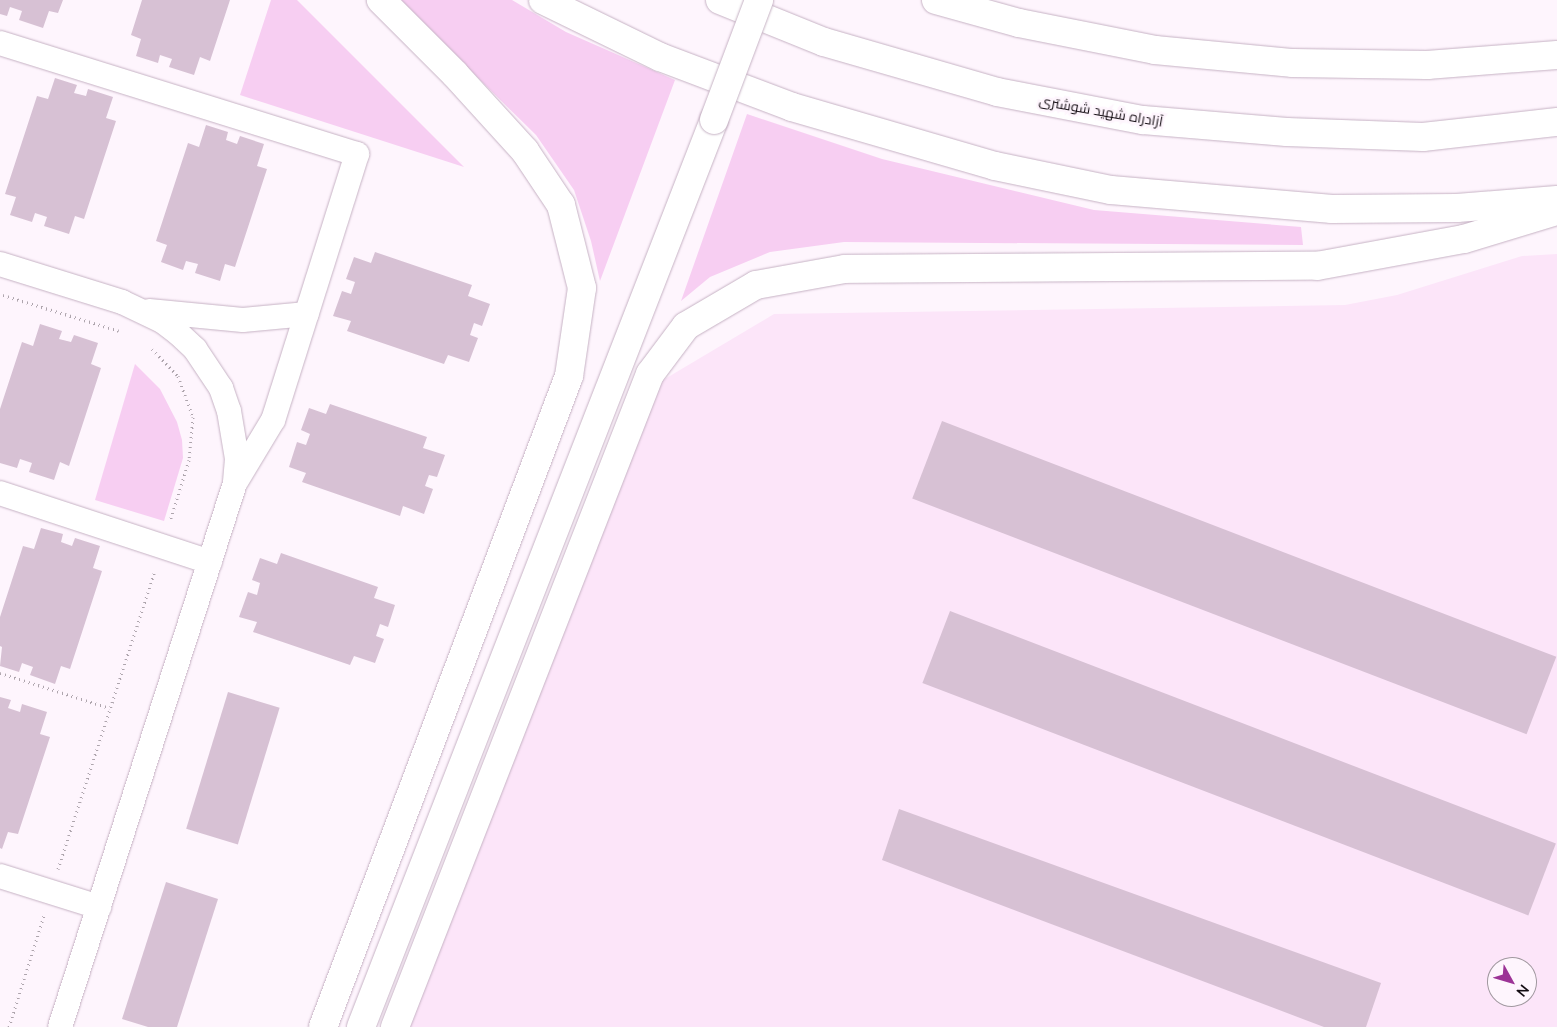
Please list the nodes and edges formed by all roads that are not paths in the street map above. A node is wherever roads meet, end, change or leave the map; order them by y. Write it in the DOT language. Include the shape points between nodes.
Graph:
graph roads {
  1 [pos="381,0"];
  2 [pos="543,0"];
  3 [pos="720,0"];
  4 [pos="758,0"];
  5 [pos="936,0"];
  6 [pos="0,43"];
  7 [pos="1557,55"];
  8 [pos="1557,122"];
  9 [pos="1557,200"];
  10 [pos="1557,211"];
  11 [pos="0,264"];
  12 [pos="142,310"];
  13 [pos="306,314"];
  14 [pos="235,483"];
  15 [pos="0,493"];
  16 [pos="210,562"];
  17 [pos="0,876"];
  18 [pos="99,907"];
  19 [pos="60,1027"];
  20 [pos="323,1027"];
  21 [pos="361,1027"];
  22 [pos="395,1027"];
  1 -- 20 [label="main road" via="525,151 561,205 582,288 569,376"];
  2 -- 9 [label="main road" via="660,58 792,106 995,166 1111,190 1332,209 1456,208"];
  3 -- 8 [label="main road, آزادراه شهید شوشتری" via="824,42 997,92 1143,120 1287,132 1423,136"];
  4 -- 21 [label="main road, bridge"];
  5 -- 7 [label="main road" via="1019,23 1156,50 1293,64 1427,64"];
  6 -- 13 [label="street" via="357,154"];
  10 -- 22 [label="main road" via="1464,238 1317,266 846,269 756,285 686,326 650,374"];
  11 -- 12 [label="street"];
  12 -- 13 [label="street" via="243,320"];
  12 -- 14 [label="street" via="162,321 195,349 221,388 235,434"];
  13 -- 14 [label="street" via="273,420"];
  14 -- 16 [label="street"];
  15 -- 16 [label="street"];
  16 -- 18 [label="street"];
  17 -- 18 [label="street"];
  18 -- 19 [label="street"];
}
